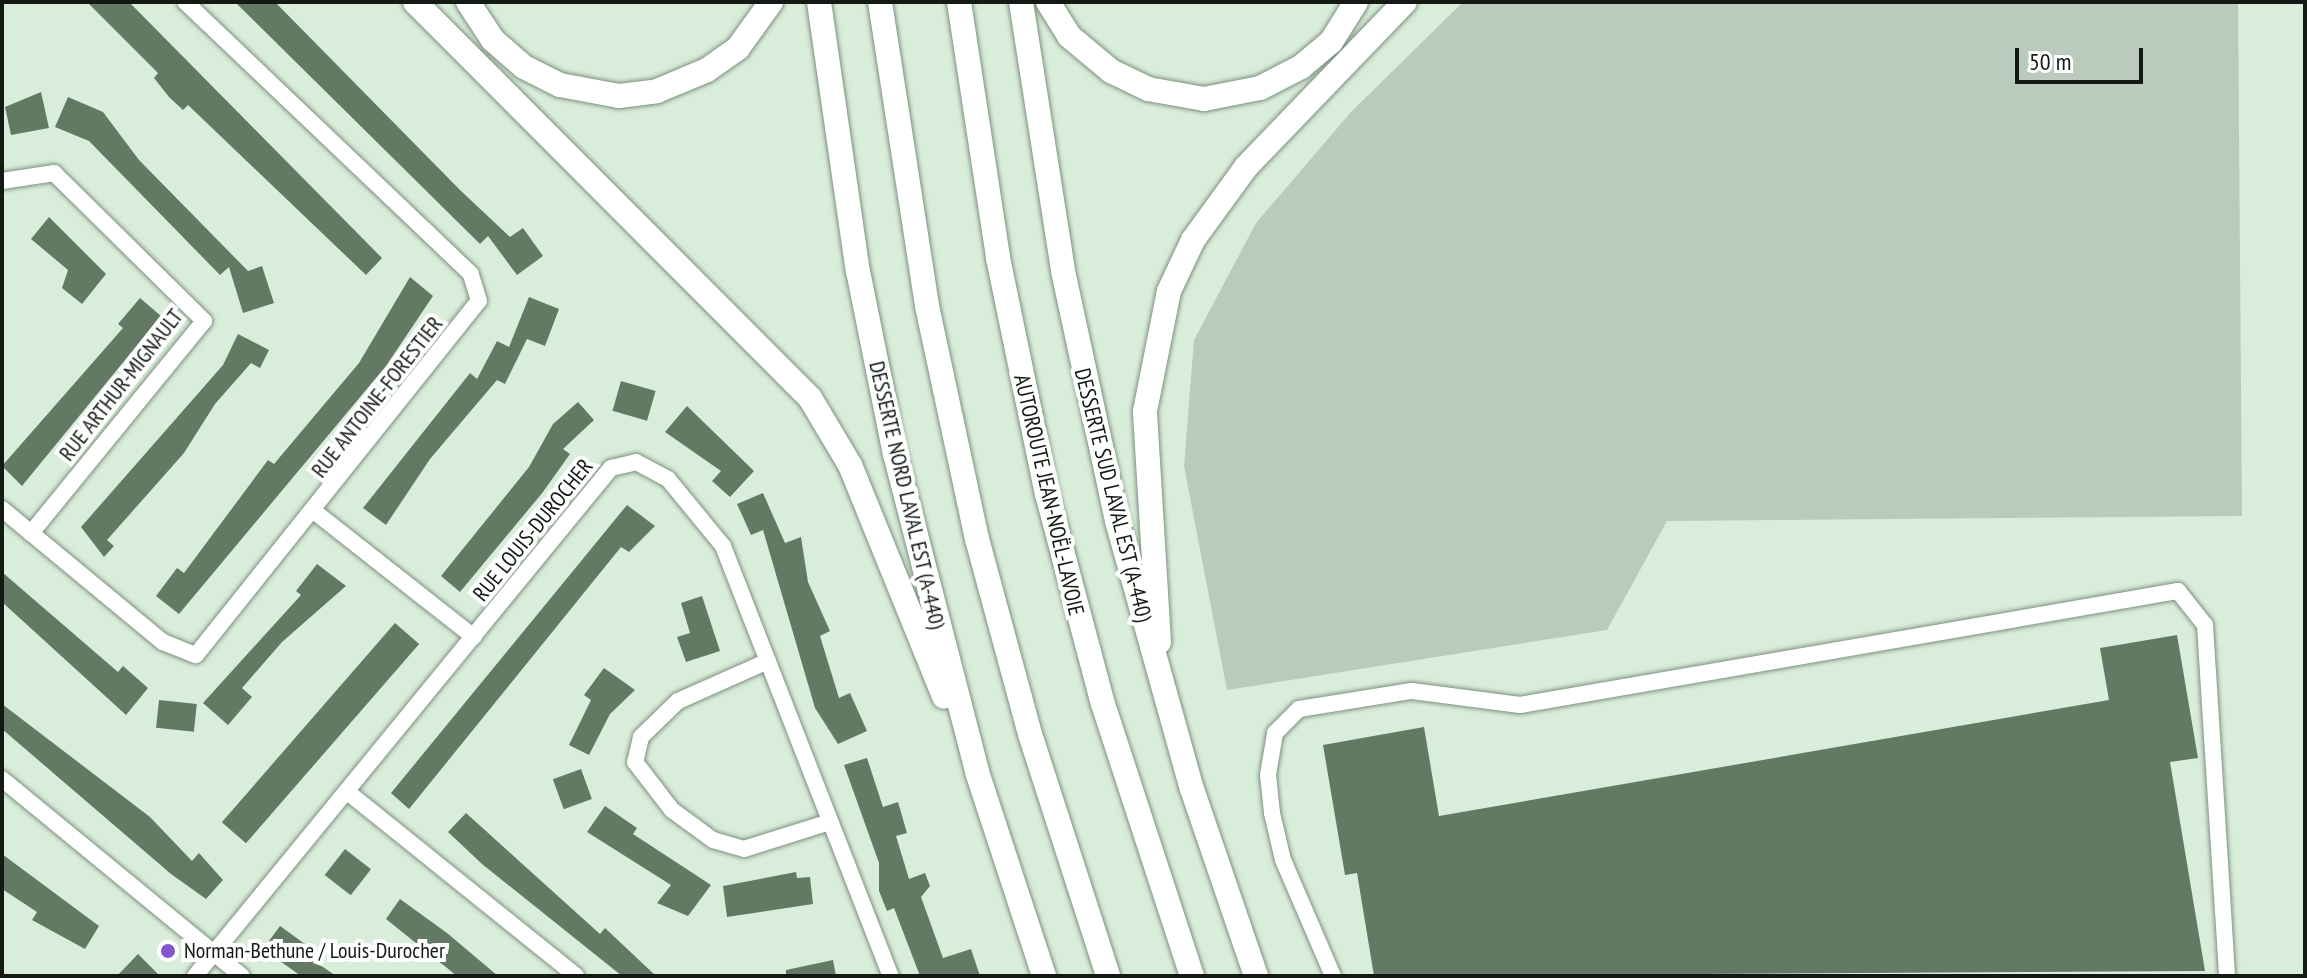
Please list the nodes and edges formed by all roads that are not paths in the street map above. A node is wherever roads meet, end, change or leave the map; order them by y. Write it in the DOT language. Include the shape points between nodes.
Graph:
graph roads {
  1 [pos="185,2"];
  2 [pos="415,2"];
  3 [pos="468,2"];
  4 [pos="771,2"];
  5 [pos="819,2"];
  6 [pos="880,2"];
  7 [pos="959,2"];
  8 [pos="1021,2"];
  9 [pos="1048,2"];
  10 [pos="1356,2"];
  11 [pos="1405,2"];
  12 [pos="2,181"];
  13 [pos="2,509"];
  14 [pos="315,512"];
  15 [pos="31,533"];
  16 [pos="474,637"];
  17 [pos="768,661"];
  18 [pos="1161,684"];
  19 [pos="977,772"];
  20 [pos="2,779"];
  21 [pos="350,794"];
  22 [pos="827,823"];
  23 [pos="215,952"];
  24 [pos="195,976"];
  25 [pos="242,976"];
  26 [pos="576,976"];
  27 [pos="891,976"];
  28 [pos="1044,976"];
  29 [pos="1108,976"];
  30 [pos="1192,976"];
  31 [pos="1256,976"];
  32 [pos="1333,976"];
  33 [pos="2227,976"];
  1 -- 14 [label="street, RUE ANTOINE-FORESTIER" via="471,274 479,301"];
  2 -- 19 [label="highway" via="810,398 859,485"];
  3 -- 4 [label="highway" via="487,33 524,67 560,85 619,96 657,91 707,70 738,48"];
  5 -- 19 [label="highway, DESSERTE NORD LAVAL EST (A-440)" via="878,372"];
  6 -- 29 [label="highway" via="911,219 977,539 1033,746"];
  7 -- 30 [label="highway, AUTOROUTE JEAN-NOËL-LAVOIE" via="1000,272 1047,494 1110,729"];
  8 -- 18 [label="highway, DESSERTE SUD LAVAL EST (A-440)" via="1075,337"];
  9 -- 10 [label="highway" via="1069,36 1111,71 1148,89 1204,99 1260,88 1301,67 1331,42"];
  11 -- 18 [label="highway" via="1246,167 1193,240 1169,291 1145,411"];
  12 -- 15 [label="street, RUE ARTHUR-MIGNAULT" via="54,173 204,321"];
  13 -- 15 [label="street, RUE ANTOINE-FORESTIER"];
  14 -- 15 [label="street, RUE ANTOINE-FORESTIER" via="196,655 163,642"];
  14 -- 16 [label="street"];
  16 -- 17 [label="street, RUE LOUIS-DUROCHER" via="611,468 636,462 668,479 723,546"];
  16 -- 21 [label="street, RUE LOUIS-DUROCHER"];
  17 -- 22 [label="street, RUE LOUIS-DUROCHER"];
  17 -- 22 [label="street" via="678,701 641,737 635,762 672,810 713,840 744,849"];
  18 -- 31 [label="highway, DESSERTE SUD LAVAL EST (A-440)"];
  19 -- 28 [label="highway, DESSERTE NORD LAVAL EST (A-440)"];
  20 -- 23 [label="street"];
  21 -- 23 [label="street, RUE LOUIS-DUROCHER"];
  21 -- 26 [label="street"];
  22 -- 27 [label="street, RUE LOUIS-DUROCHER"];
  23 -- 24 [label="street, RUE LOUIS-DUROCHER"];
  23 -- 25 [label="street"];
  32 -- 33 [label="street" via="1283,860 1272,813 1268,775 1275,733 1299,709 1412,691 1520,705 2178,591 2205,625"];
}
